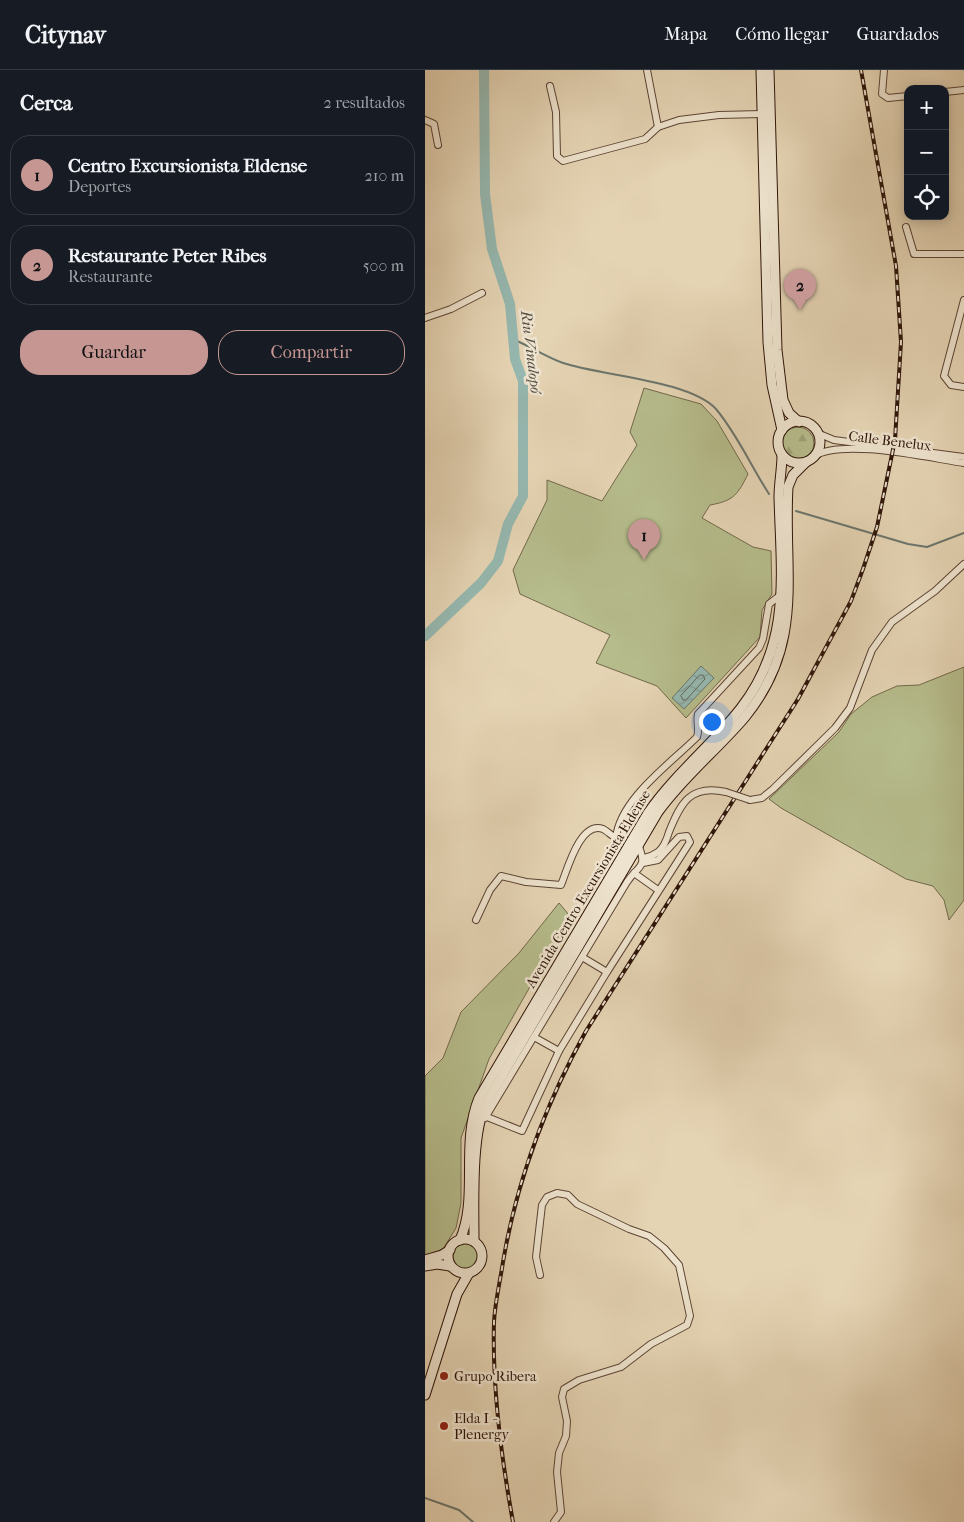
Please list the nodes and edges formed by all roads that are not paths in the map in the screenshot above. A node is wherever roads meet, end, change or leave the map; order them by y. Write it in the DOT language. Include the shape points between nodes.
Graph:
graph roads {
  1 [pos="647,70"];
  2 [pos="761,70"];
  3 [pos="769,70"];
  4 [pos="884,70"];
  5 [pos="550,86"];
  6 [pos="964,90"];
  7 [pos="949,92"];
  8 [pos="904,96"];
  9 [pos="762,114"];
  10 [pos="425,120"];
  11 [pos="658,127"];
  12 [pos="438,145"];
  13 [pos="906,226"];
  14 [pos="964,254"];
  15 [pos="482,293"];
  16 [pos="964,300"];
  17 [pos="425,318"];
  18 [pos="964,387"];
  19 [pos="799,422"];
  20 [pos="782,430"];
  21 [pos="817,433"];
  22 [pos="782,455"];
  23 [pos="814,456"];
  24 [pos="964,457"];
  25 [pos="805,462"];
  26 [pos="964,463"];
  27 [pos="964,564"];
  28 [pos="782,594"];
  29 [pos="638,844"];
  30 [pos="672,845"];
  31 [pos="683,852"];
  32 [pos="643,861"];
  33 [pos="633,873"];
  34 [pos="617,879"];
  35 [pos="659,890"];
  36 [pos="476,920"];
  37 [pos="582,958"];
  38 [pos="607,972"];
  39 [pos="534,1037"];
  40 [pos="559,1051"];
  41 [pos="483,1118"];
  42 [pos="460,1240"];
  43 [pos="474,1241"];
  44 [pos="450,1250"];
  45 [pos="425,1260"];
  46 [pos="425,1266"];
  47 [pos="453,1269"];
  48 [pos="469,1273"];
  49 [pos="540,1275"];
  50 [pos="457,1294"];
  51 [pos="425,1395"];
  52 [pos="554,1522"];
  1 -- 11 [label="street"];
  2 -- 9 [label="street"];
  3 -- 19 [label="street" via="777,350 783,400 789,413"];
  4 -- 8 [label="street" via="882,94 889,98"];
  5 -- 11 [label="street" via="560,160 645,139"];
  6 -- 7 [label="street"];
  9 -- 11 [label="street" via="719,115 679,120"];
  9 -- 20 [label="street" via="768,342 772,385"];
  10 -- 12 [label="street" via="434,124"];
  13 -- 14 [label="street" via="914,254"];
  15 -- 17 [label="street"];
  16 -- 18 [label="street" via="944,376 951,384"];
  19 -- 20 [label="street"];
  19 -- 21 [label="street"];
  20 -- 22 [label="street" via="778,446"];
  21 -- 23 [label="street" via="819,442"];
  21 -- 24 [label="street, Calle Benelux" via="834,440"];
  22 -- 25 [label="street" via="793,462"];
  22 -- 28 [label="street, Avenida Centro Excursionista Eldense" via="779,494"];
  23 -- 25 [label="street"];
  23 -- 26 [label="street, Calle Benelux" via="834,448 855,448"];
  25 -- 29 [label="street, Avenida Centro Excursionista Eldense" via="788,487 789,609 784,637 771,674 750,710 673,792"];
  27 -- 32 [label="street, bridge" via="935,591 892,622 872,650 851,708 773,789 762,798 750,800 714,789 702,790 689,797 678,809 663,848"];
  28 -- 36 [label="street" via="769,604 759,648 698,714 697,737 634,798 619,821 616,838 603,829 586,831 568,862 561,885 501,876"];
  28 -- 42 [label="street, Avenida Centro Excursionista Eldense" via="775,640 754,690 648,813 479,1098 470,1128 467,1222"];
  29 -- 32 [label="street"];
  29 -- 34 [label="street, Avenida Centro Excursionista Eldense"];
  30 -- 31 [label="street"];
  30 -- 31 [label="street" via="679,837 687,836 690,842"];
  30 -- 32 [label="street" via="658,860"];
  31 -- 35 [label="street"];
  32 -- 33 [label="street"];
  33 -- 34 [label="street"];
  33 -- 35 [label="street"];
  33 -- 37 [label="street"];
  34 -- 41 [label="street, Avenida Centro Excursionista Eldense" via="489,1096"];
  35 -- 38 [label="street"];
  37 -- 38 [label="street"];
  37 -- 39 [label="street"];
  38 -- 40 [label="street"];
  39 -- 40 [label="street"];
  39 -- 41 [label="street"];
  40 -- 41 [label="street" via="522,1131"];
  41 -- 43 [label="street, Avenida Centro Excursionista Eldense"];
  42 -- 43 [label="street"];
  42 -- 44 [label="street"];
  43 -- 48 [label="street" via="481,1248 483,1259 478,1268"];
  44 -- 45 [label="street"];
  44 -- 47 [label="street" via="448,1257"];
  46 -- 47 [label="street" via="437,1264"];
  47 -- 48 [label="street"];
  47 -- 50 [label="street"];
  48 -- 50 [label="street"];
  49 -- 52 [label="street" via="535,1257 542,1205 547,1197 557,1193 568,1195 577,1204 649,1236 664,1248 679,1265 690,1316 687,1325 651,1344 621,1366 579,1380 565,1389 562,1397 567,1421 566,1436 557,1472 561,1512"];
  50 -- 51 [label="street"];
}
